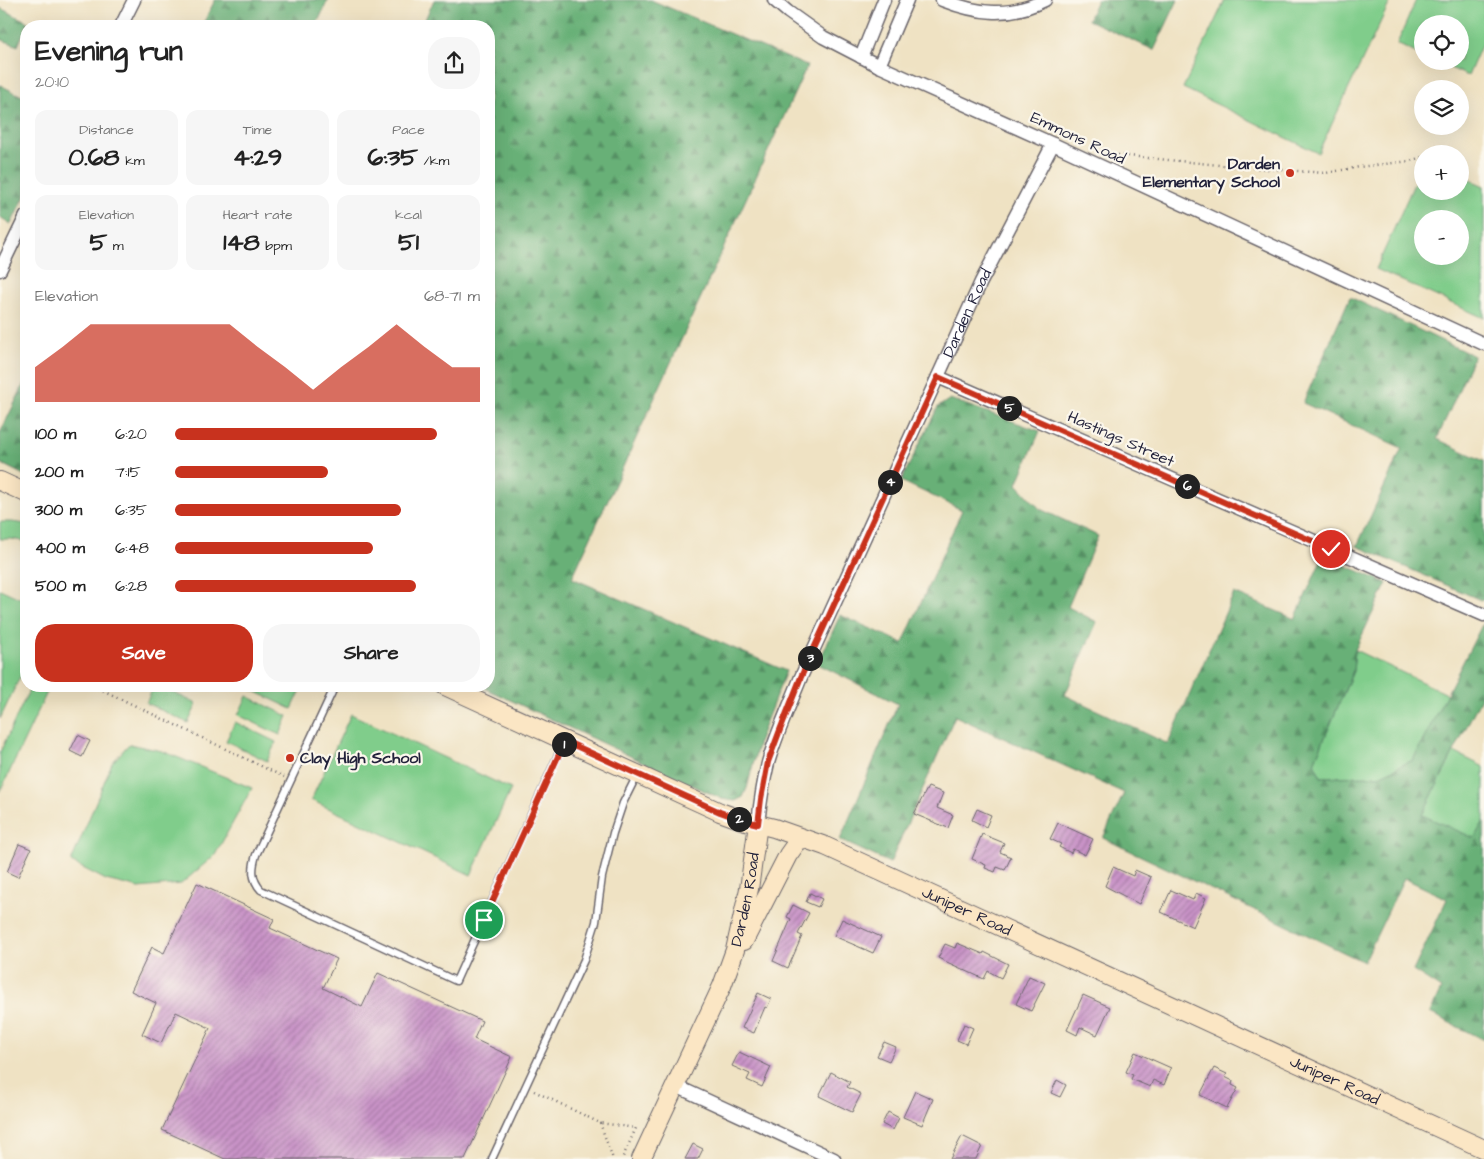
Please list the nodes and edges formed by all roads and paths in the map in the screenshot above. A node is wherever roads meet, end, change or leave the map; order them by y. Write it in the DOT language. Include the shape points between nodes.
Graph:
graph roads {
  1 [pos="134,0"];
  2 [pos="774,0"];
  3 [pos="884,0"];
  4 [pos="907,0"];
  5 [pos="942,0"];
  6 [pos="1045,0"];
  7 [pos="124,20"];
  8 [pos="861,57"];
  9 [pos="879,66"];
  10 [pos="1053,144"];
  11 [pos="1118,155"];
  12 [pos="1414,160"];
  13 [pos="20,228"];
  14 [pos="0,270"];
  15 [pos="1484,344"];
  16 [pos="938,377"];
  17 [pos="0,480"];
  18 [pos="20,490"];
  19 [pos="1484,615"];
  20 [pos="107,692"];
  21 [pos="332,692"];
  22 [pos="458,692"];
  23 [pos="565,741"];
  24 [pos="637,775"];
  25 [pos="286,778"];
  26 [pos="758,824"];
  27 [pos="800,838"];
  28 [pos="722,986"];
  29 [pos="676,1086"];
  30 [pos="525,1087"];
  31 [pos="600,1123"];
  32 [pos="1484,1149"];
  33 [pos="1484,1153"];
  34 [pos="492,1159"];
  35 [pos="613,1159"];
  36 [pos="622,1159"];
  37 [pos="641,1159"];
  38 [pos="834,1159"];
  39 [pos="1481,1159"];
  1 -- 7 [label="street"];
  2 -- 8 [label="street, Emmons Road" via="823,37"];
  3 -- 8 [label="street"];
  4 -- 9 [label="street"];
  5 -- 6 [label="street" via="969,10 1000,12 1018,10"];
  8 -- 9 [label="street, Emmons Road"];
  9 -- 10 [label="street, Emmons Road"];
  10 -- 15 [label="street, Emmons Road"];
  10 -- 16 [label="street, Darden Road" via="982,282"];
  11 -- 12 [label="path" via="1326,173"];
  13 -- 14 [label="street"];
  16 -- 19 [label="street, Hastings Street"];
  16 -- 26 [label="street, Darden Road" via="783,721 768,762"];
  17 -- 18 [label="street"];
  20 -- 25 [label="path"];
  21 -- 23 [label="lane" via="256,855 253,875 256,885 456,981"];
  22 -- 23 [label="street, Juniper Road"];
  23 -- 24 [label="street, Juniper Road"];
  24 -- 26 [label="street, Juniper Road" via="720,812"];
  24 -- 30 [label="lane" via="613,833 602,877 596,922 584,960"];
  26 -- 27 [label="street, Juniper Road"];
  26 -- 28 [label="street, Darden Road" via="749,889 735,950"];
  27 -- 28 [label="street" via="775,879"];
  27 -- 32 [label="street, Juniper Road" via="825,846"];
  28 -- 29 [label="street, Darden Road"];
  29 -- 37 [label="street, Darden Road"];
  29 -- 38 [label="street"];
  30 -- 31 [label="path"];
  30 -- 34 [label="lane"];
  31 -- 35 [label="path"];
  31 -- 36 [label="path" via="636,1128"];
  33 -- 39 [label="street"];
}
